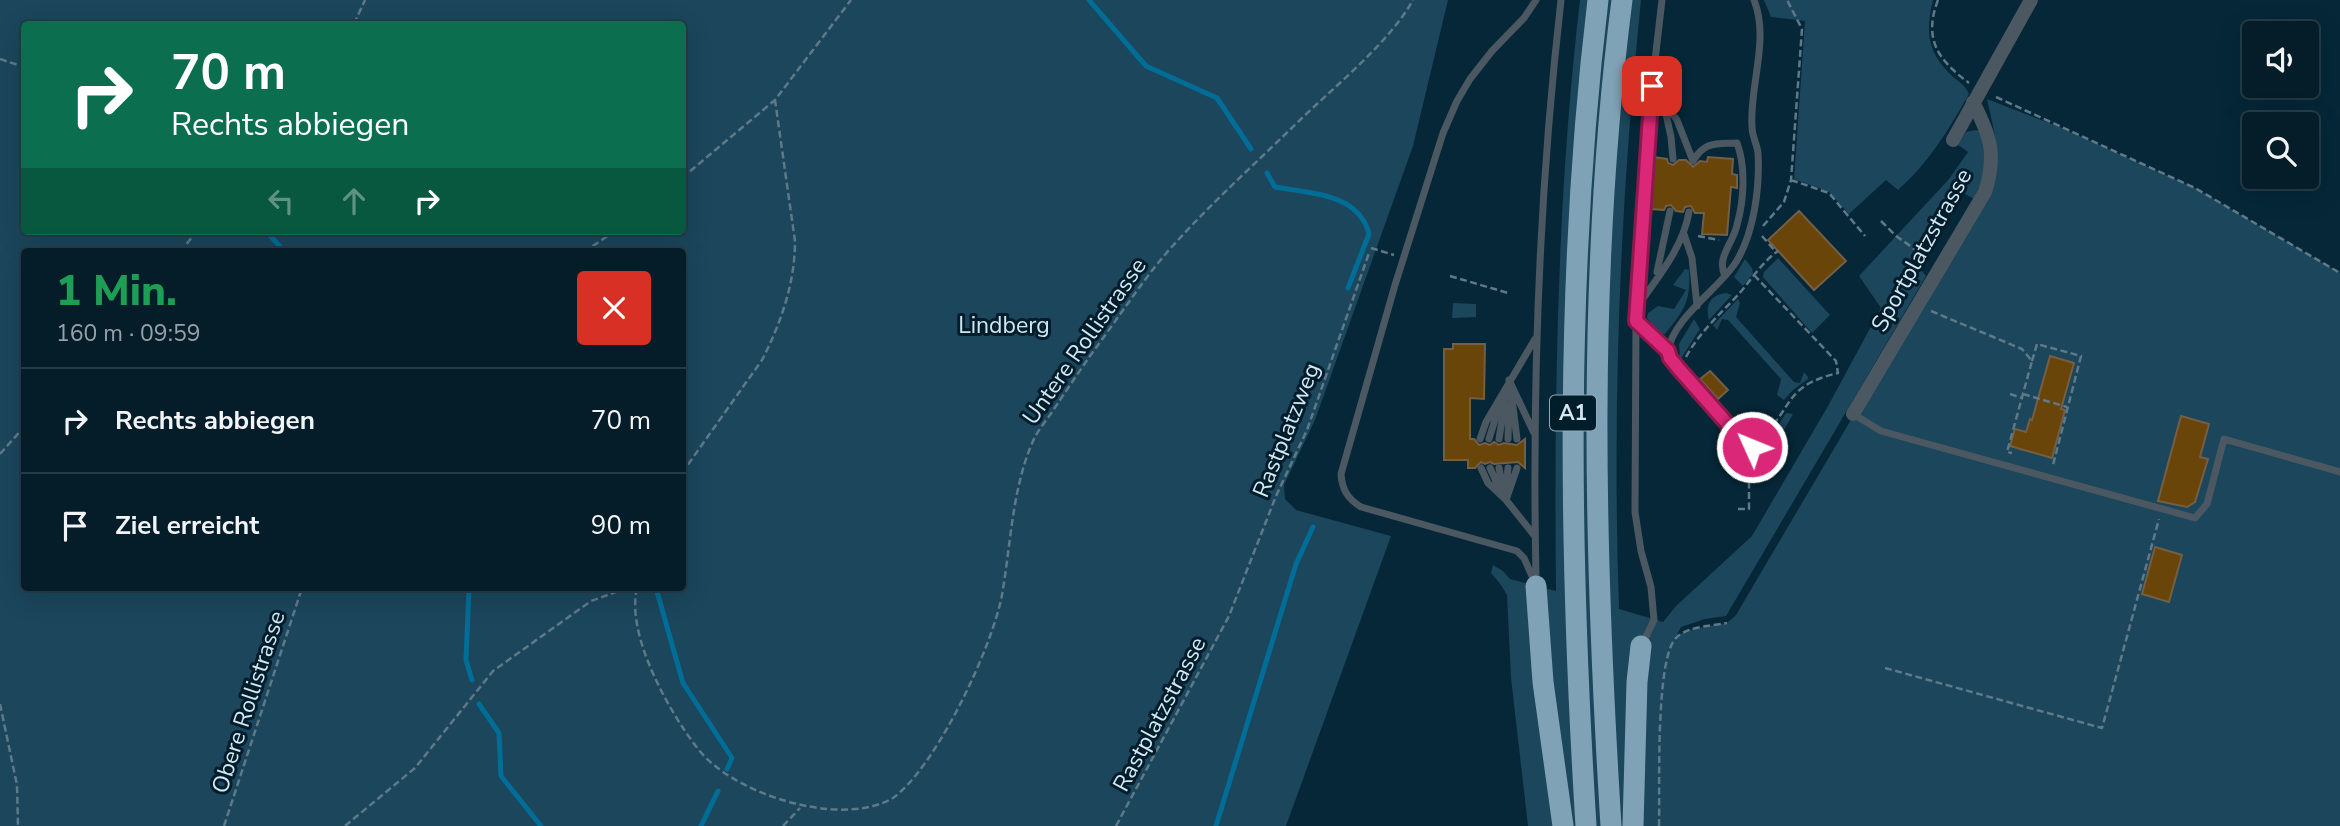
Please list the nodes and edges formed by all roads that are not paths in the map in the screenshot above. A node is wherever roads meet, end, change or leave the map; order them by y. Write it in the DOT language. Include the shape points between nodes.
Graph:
graph roads {
  1 [pos="1536,0"];
  2 [pos="1561,0"];
  3 [pos="1598,0"];
  4 [pos="1622,0"];
  5 [pos="1662,0"];
  6 [pos="1754,0"];
  7 [pos="2031,0"];
  8 [pos="1652,86"];
  9 [pos="1977,96"];
  10 [pos="1663,102"];
  11 [pos="1953,140"];
  12 [pos="1673,159"];
  13 [pos="1670,211"];
  14 [pos="1689,212"];
  15 [pos="1684,234"];
  16 [pos="1725,276"];
  17 [pos="1655,280"];
  18 [pos="1697,306"];
  19 [pos="1637,308"];
  20 [pos="1636,321"];
  21 [pos="1536,337"];
  22 [pos="1668,351"];
  23 [pos="1509,380"];
  24 [pos="1853,414"];
  25 [pos="1535,435"];
  26 [pos="1485,439"];
  27 [pos="1499,439"];
  28 [pos="1508,439"];
  29 [pos="1517,439"];
  30 [pos="1781,444"];
  31 [pos="1486,468"];
  32 [pos="1504,468"];
  33 [pos="1517,468"];
  34 [pos="2340,472"];
  35 [pos="1506,500"];
  36 [pos="1535,536"];
  37 [pos="1536,586"];
  38 [pos="1641,646"];
  39 [pos="1563,826"];
  40 [pos="1587,826"];
  41 [pos="1611,826"];
  42 [pos="1633,826"];
  1 -- 37 [label="lane" via="1481,64 1457,101 1435,154 1341,474 1344,491 1366,509 1517,551"];
  2 -- 21 [label="lane" via="1544,179"];
  3 -- 40 [label="highway, A1" via="1581,183 1573,376 1574,568"];
  4 -- 41 [label="highway, A1" via="1604,204 1598,394 1601,640"];
  5 -- 8 [label="lane"];
  6 -- 16 [label="lane" via="1760,20 1751,130 1758,156 1755,206 1741,253"];
  7 -- 9 [label="street, Sportplatzstrasse"];
  8 -- 10 [label="lane"];
  8 -- 19 [label="lane"];
  9 -- 11 [label="street, Sportplatzstrasse"];
  9 -- 24 [label="street, Sportplatzstrasse" via="1992,150 1985,192"];
  10 -- 12 [label="lane"];
  10 -- 16 [label="lane" via="1677,120 1693,161 1709,145 1737,143 1741,153 1741,206 1722,258"];
  13 -- 17 [label="lane"];
  14 -- 15 [label="lane"];
  15 -- 17 [label="lane"];
  15 -- 18 [label="lane" via="1692,258"];
  16 -- 18 [label="lane"];
  17 -- 19 [label="lane"];
  18 -- 22 [label="lane"];
  19 -- 20 [label="lane"];
  20 -- 22 [label="lane"];
  20 -- 38 [label="lane" via="1635,512 1654,620"];
  21 -- 23 [label="lane"];
  21 -- 25 [label="lane"];
  22 -- 30 [label="lane" via="1740,438 1768,451"];
  23 -- 25 [label="lane"];
  23 -- 26 [label="lane"];
  23 -- 27 [label="lane"];
  23 -- 28 [label="lane"];
  23 -- 29 [label="lane"];
  24 -- 34 [label="lane" via="1881,431 2195,518 2207,503 2224,439"];
  25 -- 36 [label="lane"];
  31 -- 35 [label="lane" via="1488,484"];
  32 -- 35 [label="lane"];
  33 -- 35 [label="lane"];
  35 -- 36 [label="lane"];
  36 -- 37 [label="lane"];
  37 -- 39 [label="highway" via="1542,682"];
  38 -- 42 [label="highway"];
}
